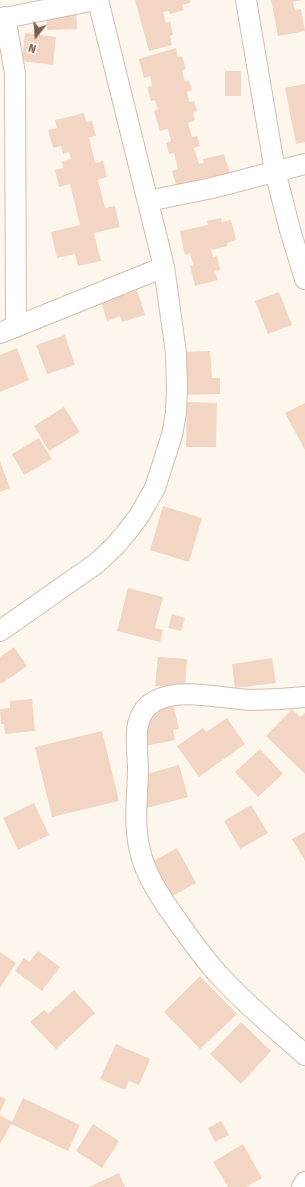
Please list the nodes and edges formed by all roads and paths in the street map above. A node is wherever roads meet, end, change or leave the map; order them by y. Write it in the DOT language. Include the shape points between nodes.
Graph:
graph roads {
  1 [pos="95,0"];
  2 [pos="98,0"];
  3 [pos="246,0"];
  4 [pos="3,18"];
  5 [pos="305,164"];
  6 [pos="275,171"];
  7 [pos="148,201"];
  8 [pos="164,267"];
  9 [pos="305,279"];
  10 [pos="8,330"];
  11 [pos="0,631"];
  12 [pos="305,697"];
  13 [pos="305,1055"];
  14 [pos="305,1182"];
  15 [pos="302,1187"];
  1 -- 4 [label="street"];
  2 -- 7 [label="street"];
  3 -- 6 [label="street"];
  4 -- 10 [label="street" via="15,73"];
  5 -- 6 [label="street"];
  6 -- 7 [label="street" via="212,188"];
  6 -- 9 [label="street"];
  7 -- 8 [label="street"];
  8 -- 10 [label="street"];
  8 -- 11 [label="street" via="176,353 176,413 172,435 155,488 139,516 115,546 97,562"];
  12 -- 13 [label="street" via="250,700 180,694 156,700 144,710 137,727 137,828 140,851 150,877 173,914 218,974"];
  14 -- 15 [label="street"];
}
